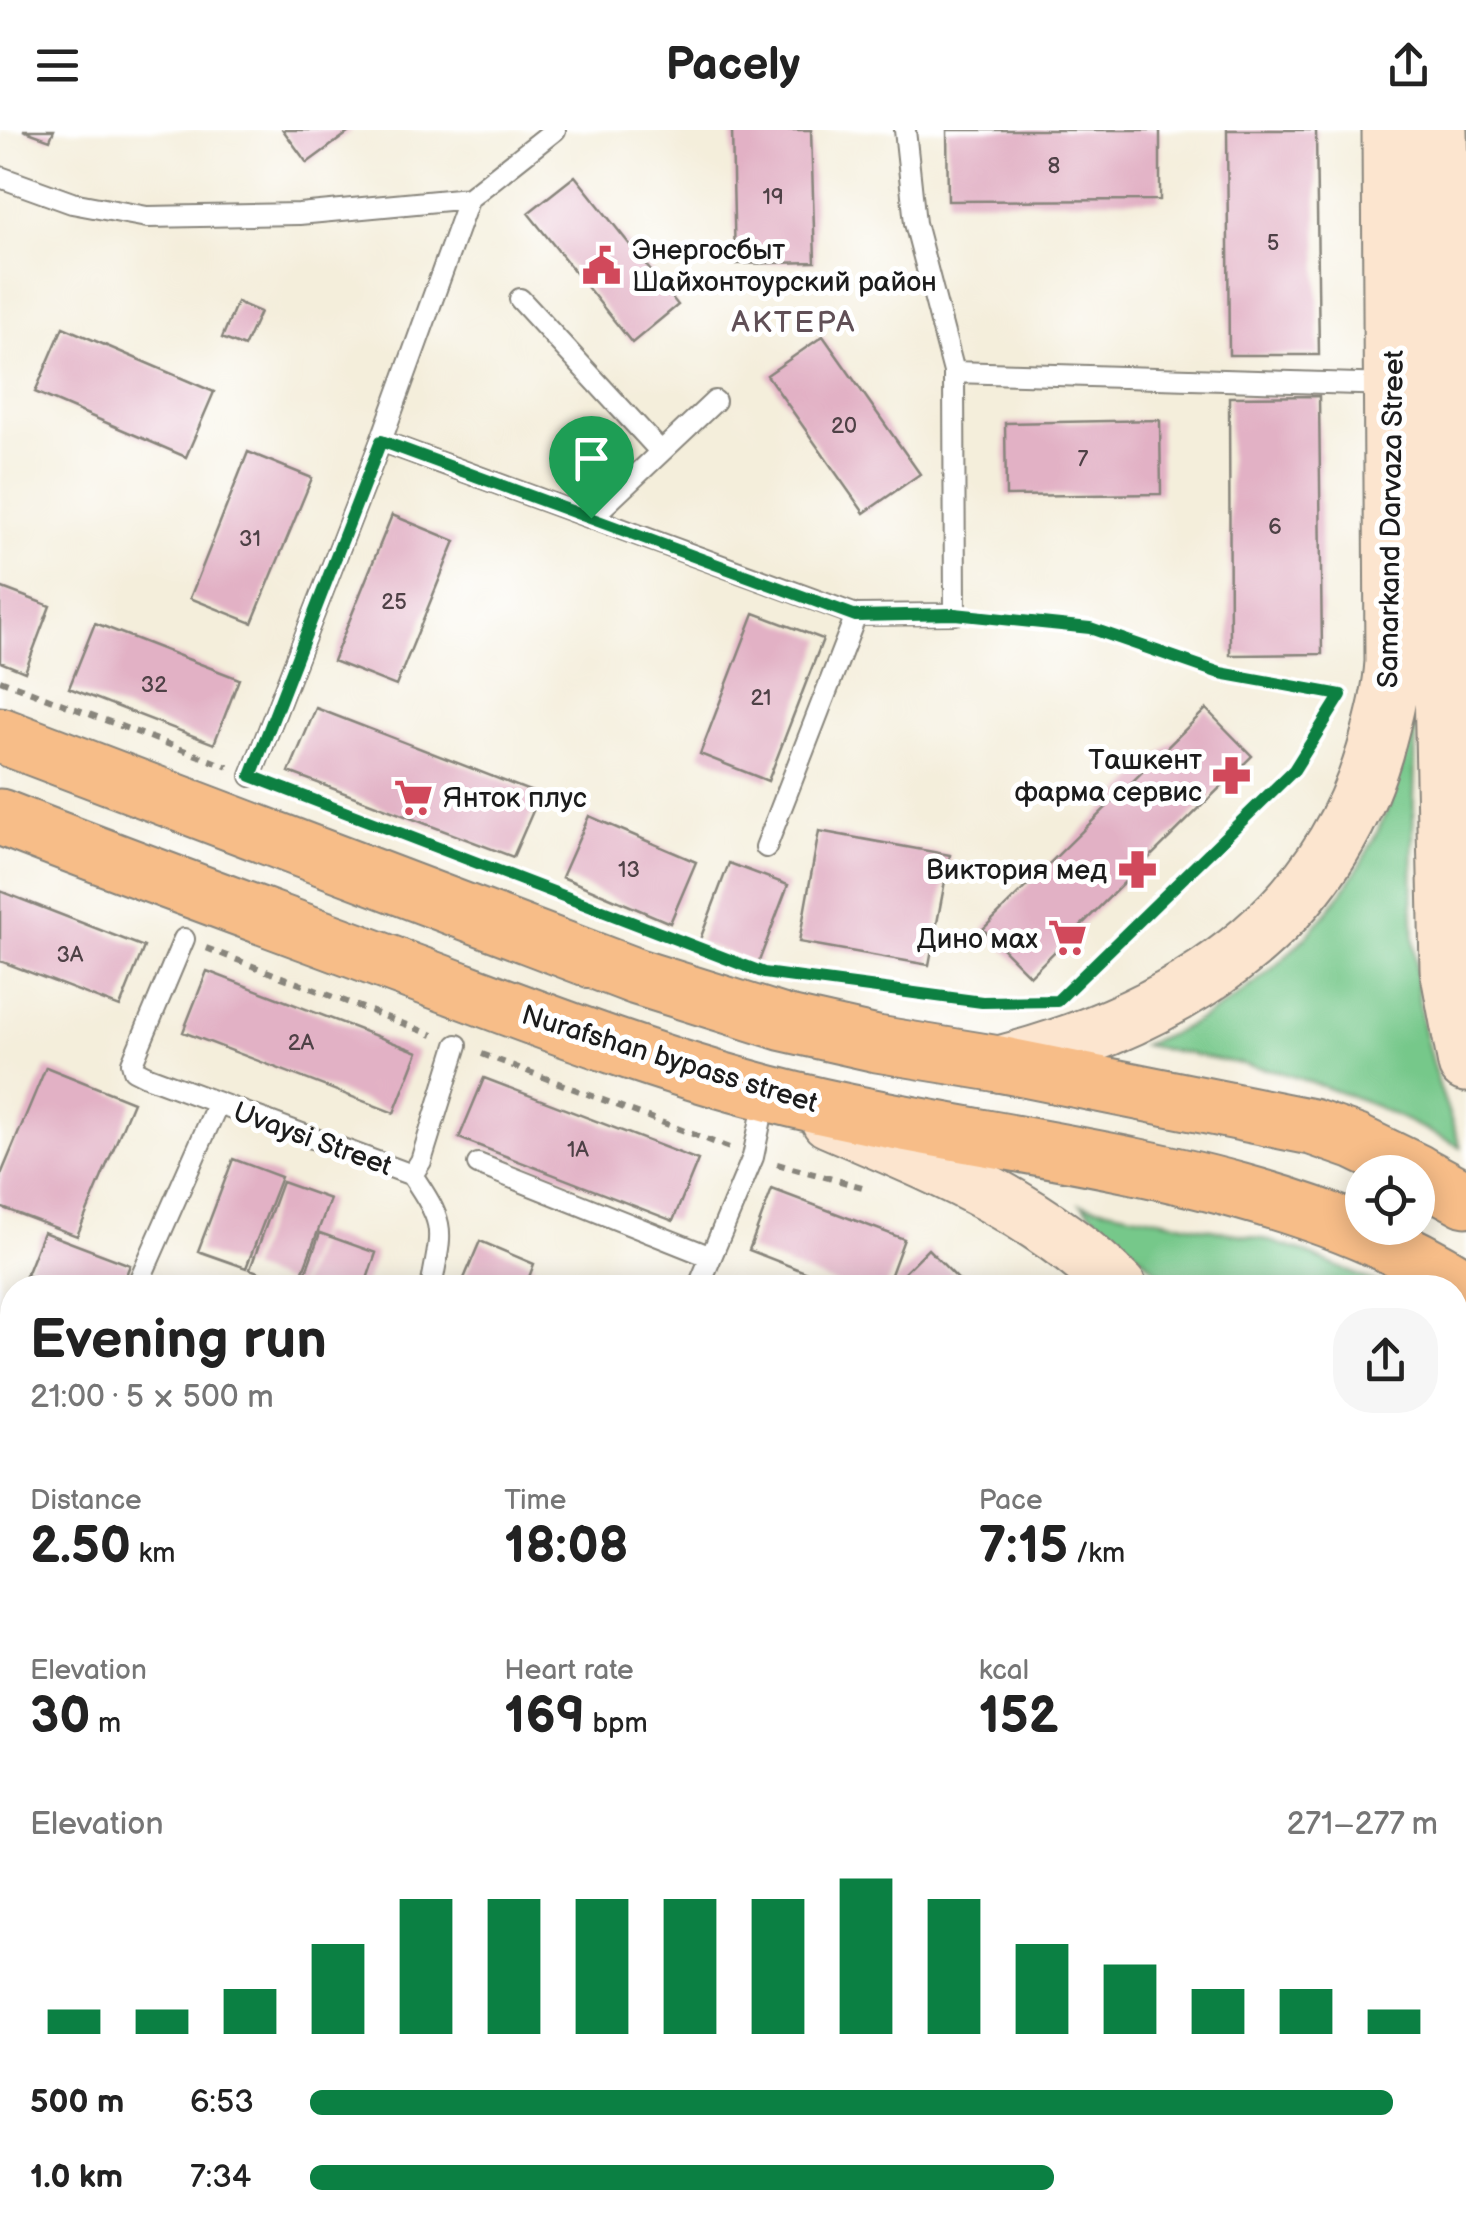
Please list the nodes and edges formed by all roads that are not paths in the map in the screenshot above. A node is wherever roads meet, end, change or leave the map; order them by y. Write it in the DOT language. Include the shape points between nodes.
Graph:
graph roads {
  1 [pos="555,130"];
  2 [pos="905,130"];
  3 [pos="1390,130"];
  4 [pos="1439,130"];
  5 [pos="0,177"];
  6 [pos="469,198"];
  7 [pos="520,299"];
  8 [pos="954,372"];
  9 [pos="1393,385"];
  10 [pos="715,401"];
  11 [pos="381,441"];
  12 [pos="662,452"];
  13 [pos="591,518"];
  14 [pos="856,616"];
  15 [pos="0,735"];
  16 [pos="1454,760"];
  17 [pos="92,770"];
  18 [pos="251,776"];
  19 [pos="0,817"];
  20 [pos="66,843"];
  21 [pos="766,847"];
  22 [pos="184,939"];
  23 [pos="457,1045"];
  24 [pos="999,1064"];
  25 [pos="1466,1064"];
  26 [pos="766,1093"];
  27 [pos="218,1103"];
  28 [pos="1380,1155"];
  29 [pos="478,1164"];
  30 [pos="412,1175"];
  31 [pos="1435,1183"];
  32 [pos="1466,1200"];
  33 [pos="711,1257"];
  34 [pos="142,1275"];
  35 [pos="433,1275"];
  36 [pos="703,1275"];
  37 [pos="1104,1275"];
  38 [pos="1444,1275"];
  1 -- 6 [label="lane"];
  2 -- 8 [label="lane" via="916,224"];
  3 -- 9 [label="main road, Samarkand Darvaza Street"];
  4 -- 16 [label="main road, Samarkand Darvaza Street"];
  5 -- 6 [label="lane" via="72,202 147,217 299,214"];
  6 -- 11 [label="lane"];
  7 -- 12 [label="lane"];
  8 -- 9 [label="lane"];
  8 -- 14 [label="lane" via="955,614"];
  9 -- 24 [label="main road, Samarkand Darvaza Street" via="1392,685 1368,776 1335,845 1283,912 1219,969 1087,1039"];
  10 -- 12 [label="lane"];
  11 -- 13 [label="lane"];
  11 -- 18 [label="lane"];
  12 -- 13 [label="lane"];
  13 -- 14 [label="lane"];
  14 -- 21 [label="lane"];
  15 -- 17 [label="main road"];
  16 -- 25 [label="main road, Samarkand Darvaza Street" via="1448,969"];
  17 -- 20 [label="main road"];
  17 -- 24 [label="main road" via="637,977 784,1022"];
  19 -- 20 [label="main road, Nurafshan bypass street"];
  20 -- 26 [label="main road, Nurafshan bypass street" via="602,1043"];
  22 -- 27 [label="lane" via="132,1062 146,1076"];
  23 -- 30 [label="lane, Uvaysi Street"];
  24 -- 28 [label="main road" via="1312,1128"];
  26 -- 33 [label="lane" via="753,1157"];
  26 -- 37 [label="main road" via="1010,1204 1069,1242"];
  26 -- 38 [label="main road, Nurafshan bypass street" via="1254,1196 1372,1236"];
  27 -- 30 [label="lane, Uvaysi Street"];
  27 -- 34 [label="lane, Uvaysi Street"];
  29 -- 33 [label="lane"];
  30 -- 35 [label="lane" via="436,1210 441,1232"];
  31 -- 32 [label="main road"];
  33 -- 36 [label="lane"];
}
